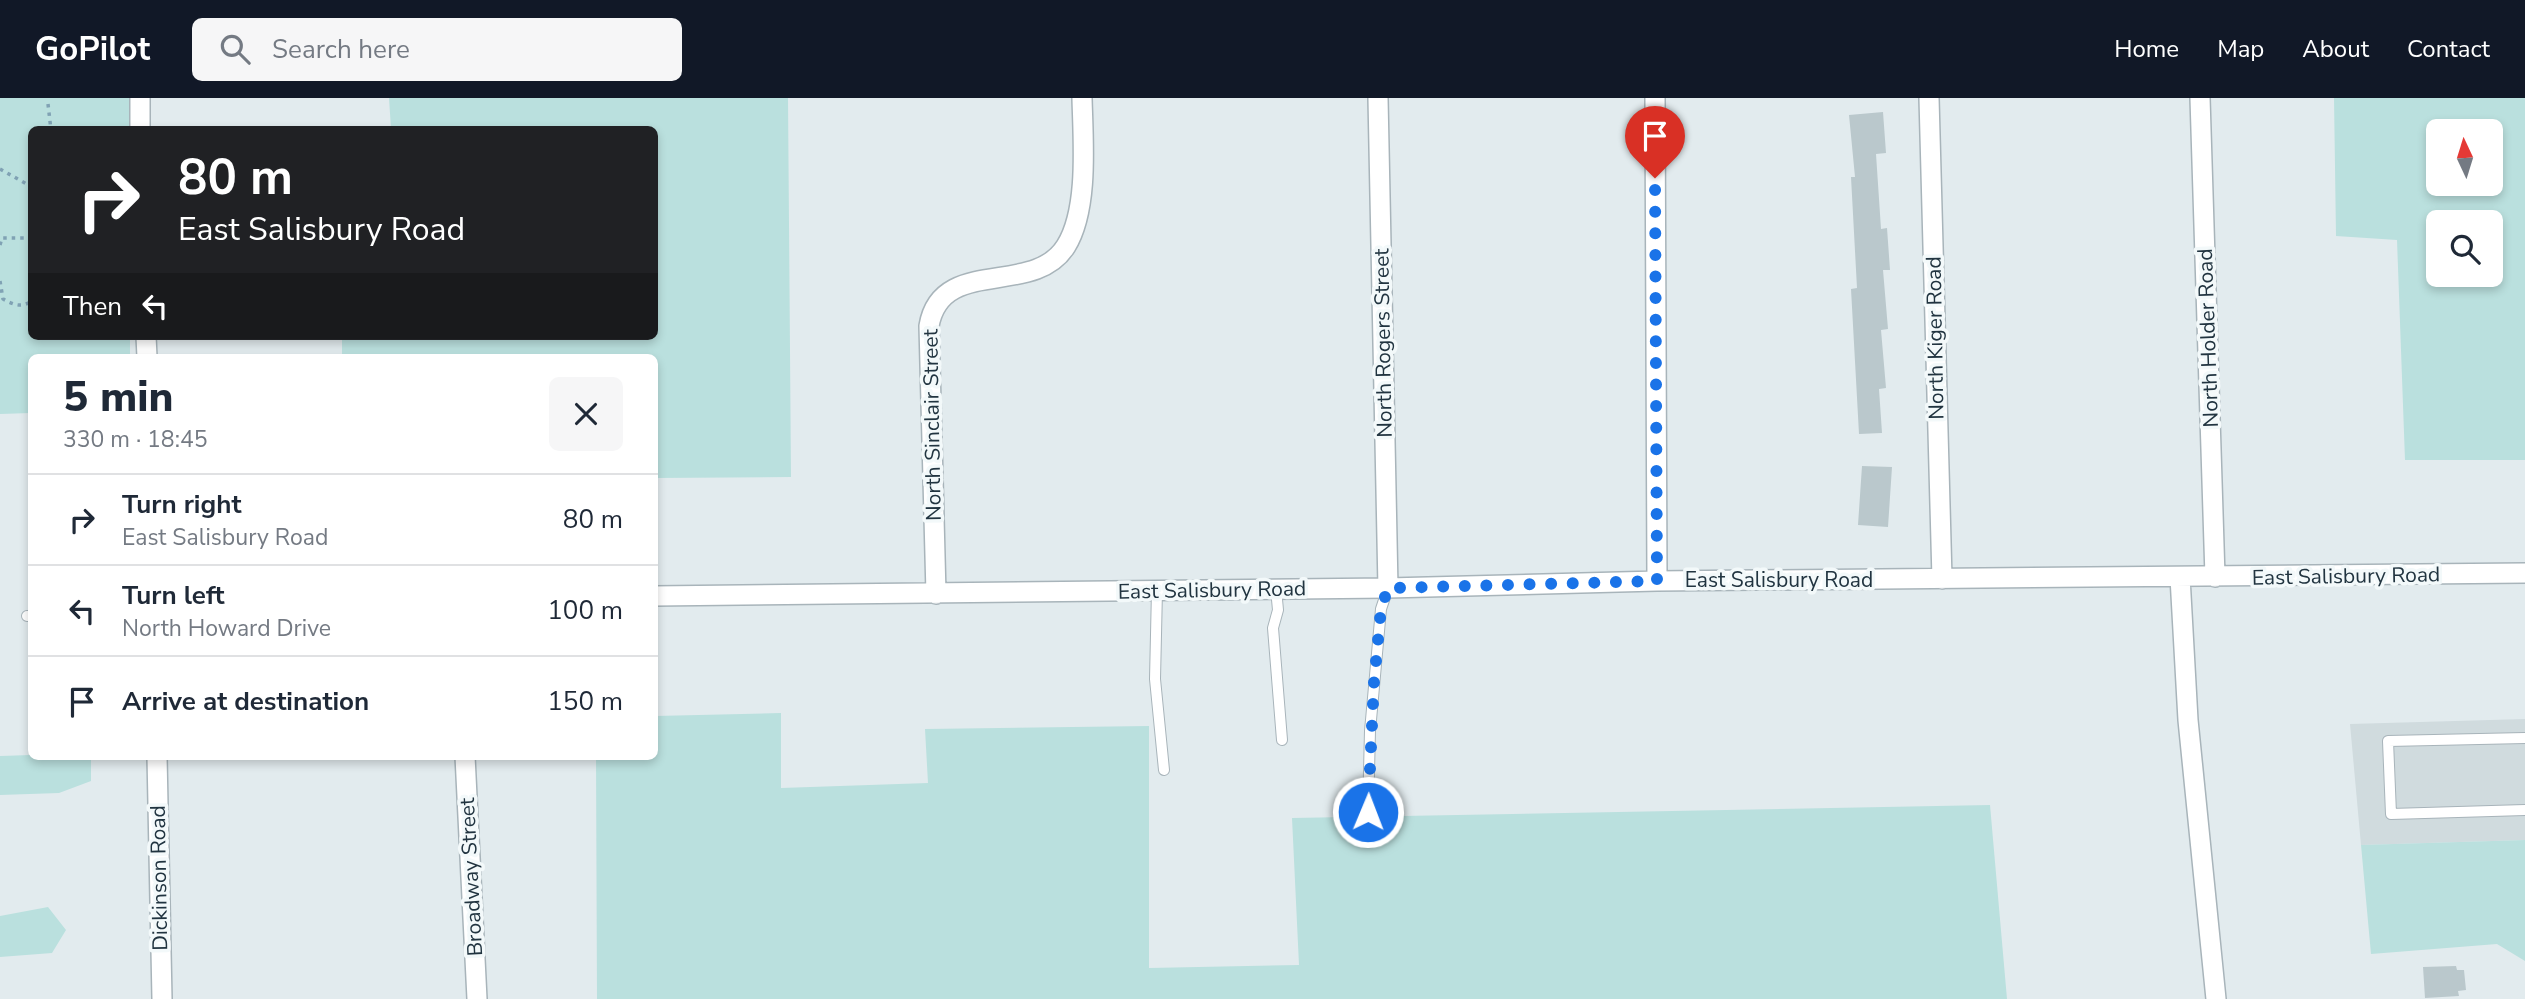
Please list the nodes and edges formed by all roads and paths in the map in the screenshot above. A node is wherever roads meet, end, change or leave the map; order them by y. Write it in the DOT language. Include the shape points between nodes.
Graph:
graph roads {
  1 [pos="140,98"];
  2 [pos="1082,98"];
  3 [pos="1378,98"];
  4 [pos="1655,98"];
  5 [pos="1929,98"];
  6 [pos="2200,98"];
  7 [pos="48,104"];
  8 [pos="51,126"];
  9 [pos="141,126"];
  10 [pos="0,169"];
  11 [pos="28,185"];
  12 [pos="28,238"];
  13 [pos="0,245"];
  14 [pos="0,281"];
  15 [pos="28,303"];
  16 [pos="2525,573"];
  17 [pos="2180,577"];
  18 [pos="2215,577"];
  19 [pos="1941,579"];
  20 [pos="1657,581"];
  21 [pos="1388,588"];
  22 [pos="1276,589"];
  23 [pos="1157,590"];
  24 [pos="936,594"];
  25 [pos="658,596"];
  26 [pos="2525,738"];
  27 [pos="1282,740"];
  28 [pos="157,760"];
  29 [pos="466,760"];
  30 [pos="1164,770"];
  31 [pos="2525,810"];
  32 [pos="1368,812"];
  33 [pos="162,999"];
  34 [pos="477,999"];
  35 [pos="2216,999"];
  1 -- 9 [label="street"];
  2 -- 24 [label="street, North Sinclair Street" via="1077,216 1066,247 1048,265 1032,271 957,286 938,300 931,312"];
  3 -- 21 [label="street, North Rogers Street"];
  4 -- 20 [label="street"];
  5 -- 19 [label="street, North Kiger Road"];
  6 -- 18 [label="street, North Holder Road"];
  7 -- 8 [label="path"];
  10 -- 11 [label="path"];
  12 -- 13 [label="path" via="2,238"];
  14 -- 15 [label="path" via="4,299 13,305"];
  16 -- 18 [label="street, East Salisbury Road"];
  17 -- 18 [label="street, East Salisbury Road"];
  17 -- 19 [label="street, East Salisbury Road"];
  17 -- 35 [label="street" via="2188,720"];
  19 -- 20 [label="street, East Salisbury Road"];
  20 -- 21 [label="street, East Salisbury Road"];
  21 -- 22 [label="street, East Salisbury Road"];
  21 -- 32 [label="lane" via="1381,609 1371,717"];
  22 -- 23 [label="street, East Salisbury Road"];
  22 -- 27 [label="lane" via="1278,610 1273,628"];
  23 -- 24 [label="street, East Salisbury Road"];
  23 -- 30 [label="lane" via="1155,679"];
  24 -- 25 [label="street, East Salisbury Road"];
  26 -- 31 [label="lane" via="2388,741 2391,814"];
  28 -- 33 [label="street, Dickinson Road"];
  29 -- 34 [label="street, Broadway Street"];
}
